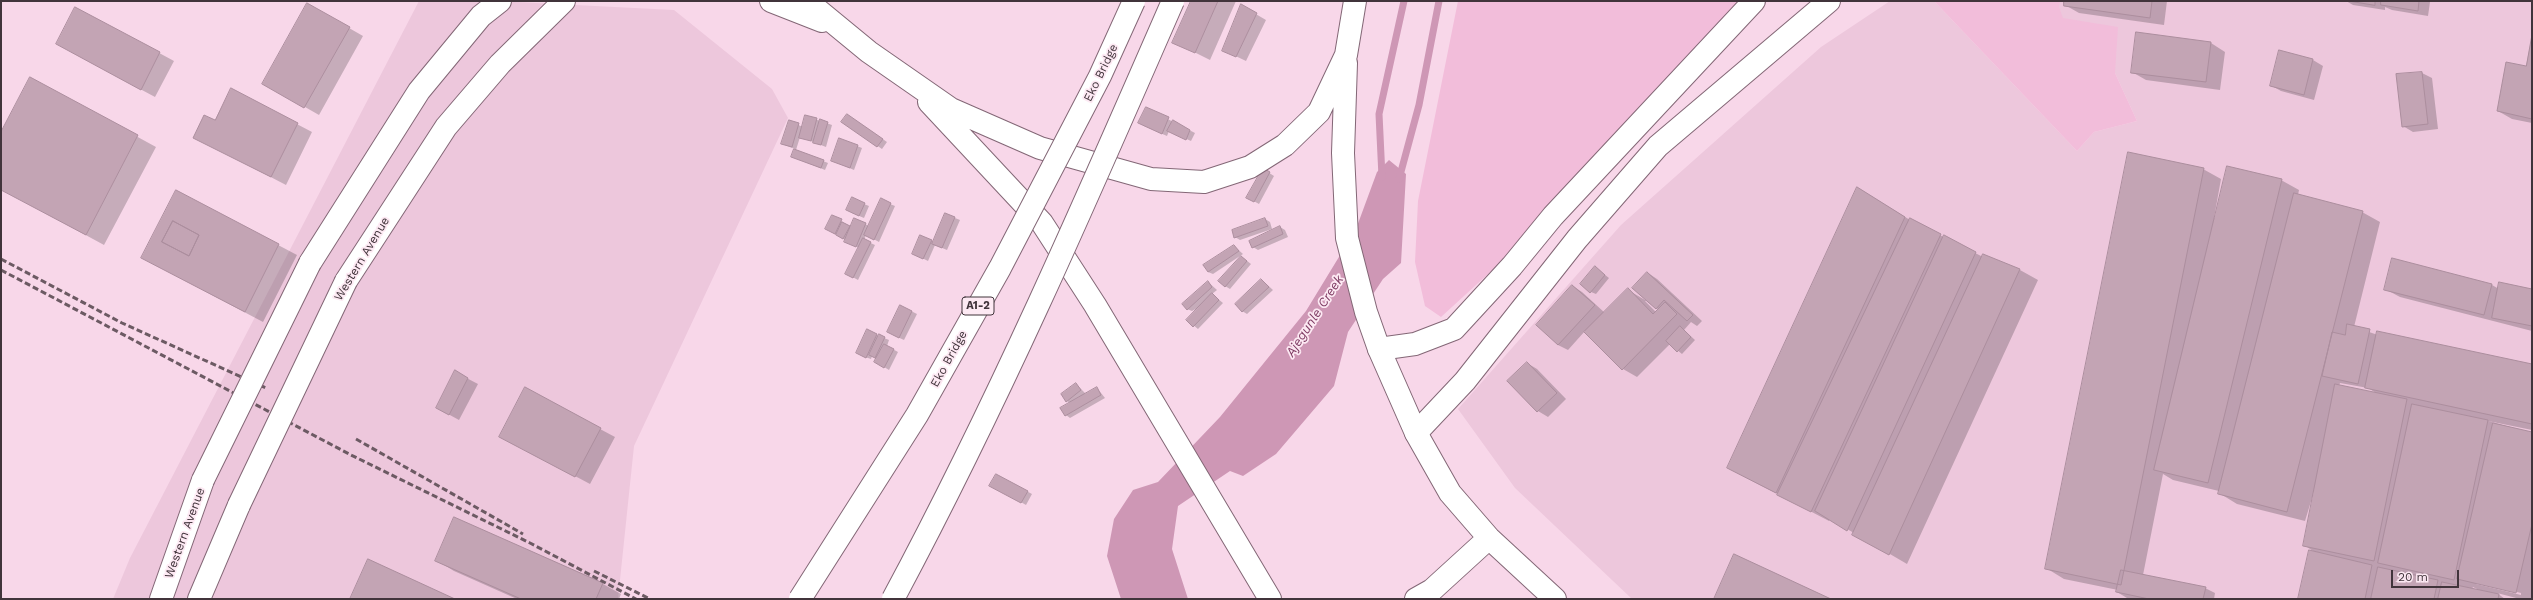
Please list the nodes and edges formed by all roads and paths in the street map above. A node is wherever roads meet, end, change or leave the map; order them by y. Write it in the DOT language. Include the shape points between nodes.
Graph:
graph roads {
  1 [pos="500,1"];
  2 [pos="564,1"];
  3 [pos="771,1"];
  4 [pos="807,1"];
  5 [pos="1134,1"];
  6 [pos="1173,1"];
  7 [pos="1355,1"];
  8 [pos="1754,1"];
  9 [pos="1829,1"];
  10 [pos="835,25"];
  11 [pos="1346,55"];
  12 [pos="904,75"];
  13 [pos="1553,216"];
  14 [pos="1577,239"];
  15 [pos="1379,349"];
  16 [pos="1416,433"];
  17 [pos="1490,538"];
  18 [pos="161,599"];
  19 [pos="199,599"];
  20 [pos="800,599"];
  21 [pos="894,599"];
  22 [pos="1270,599"];
  23 [pos="1416,599"];
  24 [pos="1555,599"];
  1 -- 18 [label="main road, Western Avenue, bridge" via="481,16 419,91 310,263 203,480"];
  2 -- 19 [label="main road, Western Avenue, bridge" via="500,64 446,127 346,281 239,505"];
  3 -- 10 [label="main road"];
  4 -- 10 [label="main road"];
  5 -- 20 [label="main road, Eko Bridge / A1-2, bridge" via="1100,76 1000,268 917,415"];
  6 -- 21 [label="main road, bridge" via="1042,299 953,487"];
  7 -- 11 [label="main road"];
  8 -- 13 [label="main road"];
  9 -- 14 [label="main road" via="1658,146"];
  10 -- 12 [label="main road"];
  11 -- 12 [label="main road" via="1319,112 1285,145 1250,167 1204,182 1151,179 1040,148 951,109"];
  11 -- 15 [label="main road" via="1343,153 1347,238 1366,312"];
  12 -- 22 [label="main road" via="1042,223 1095,305"];
  13 -- 14 [label="main road"];
  13 -- 15 [label="main road" via="1512,266 1454,329 1415,344"];
  14 -- 16 [label="main road" via="1465,381"];
  15 -- 16 [label="main road"];
  16 -- 17 [label="main road" via="1450,493"];
  17 -- 23 [label="main road" via="1432,590"];
  17 -- 24 [label="main road"];
}
